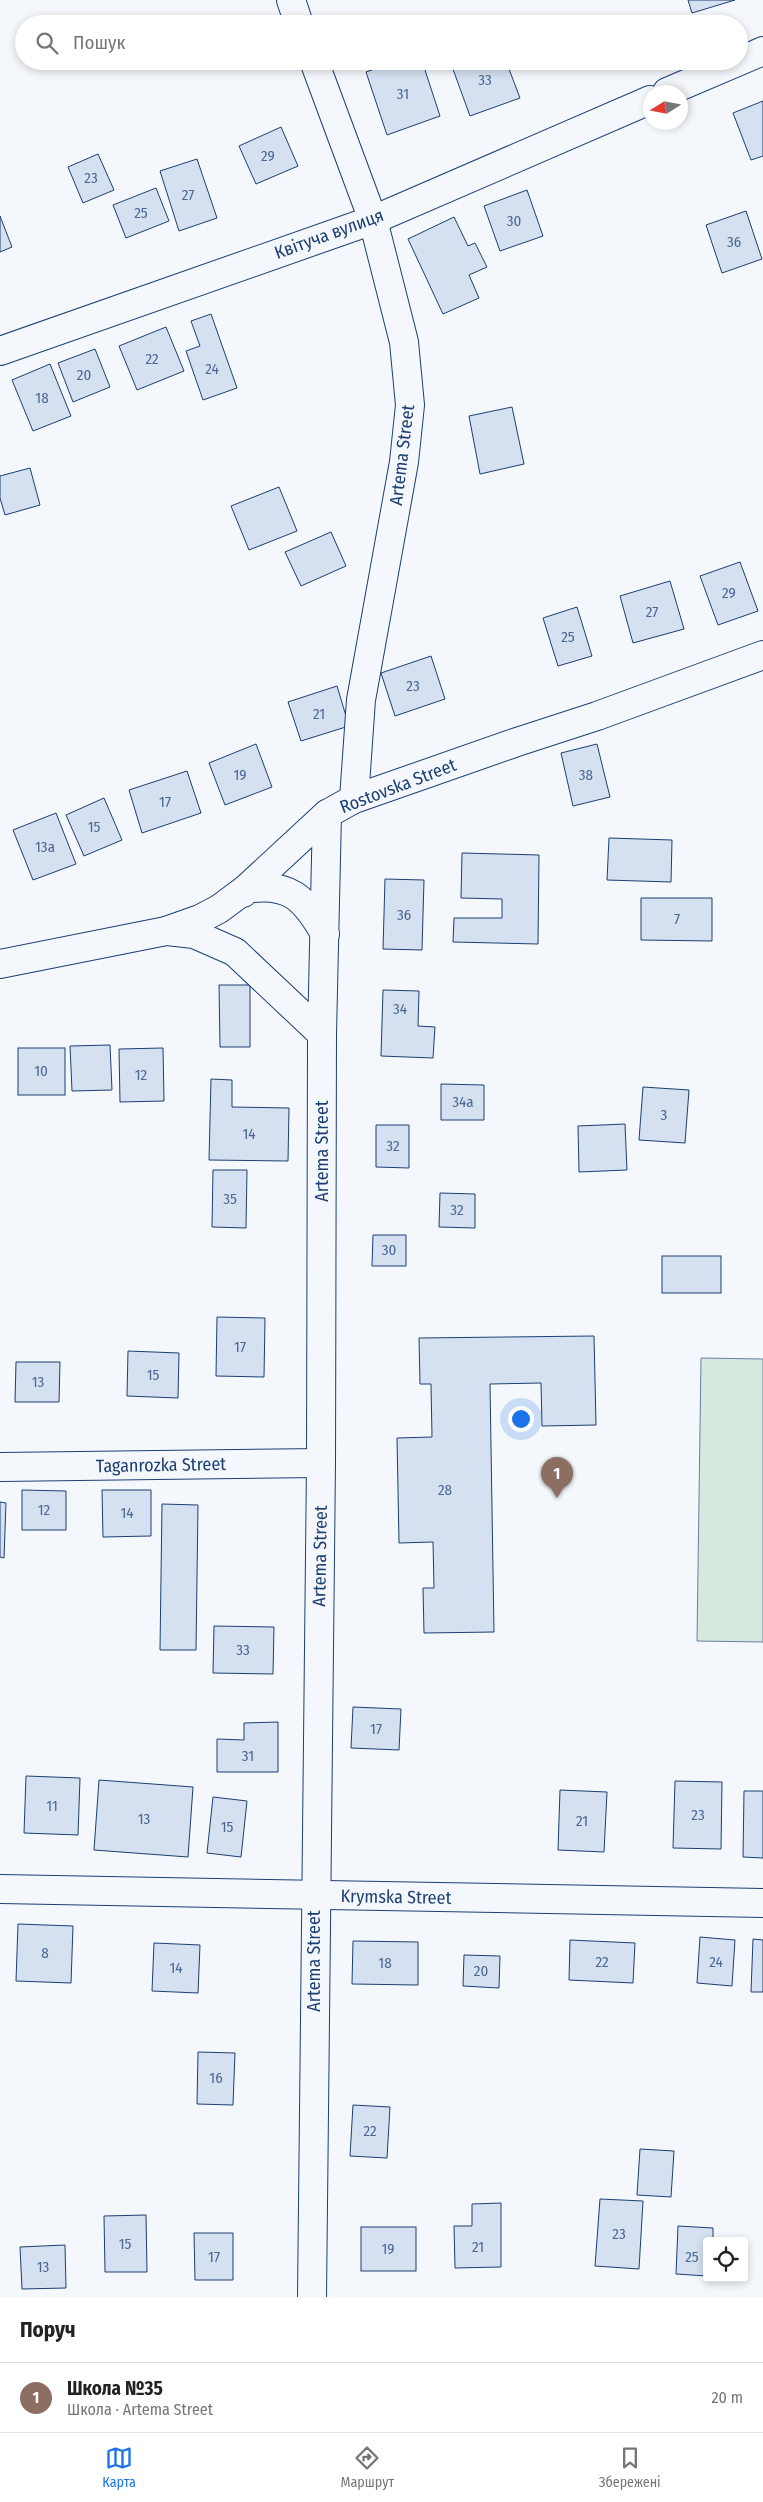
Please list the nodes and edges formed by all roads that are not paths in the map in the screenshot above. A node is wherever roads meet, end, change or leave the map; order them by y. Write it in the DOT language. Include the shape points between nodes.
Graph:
graph roads {
  1 [pos="290,0"];
  2 [pos="296,15"];
  3 [pos="763,51"];
  4 [pos="748,57"];
  5 [pos="317,70"];
  6 [pos="719,70"];
  7 [pos="683,85"];
  8 [pos="643,103"];
  9 [pos="373,220"];
  10 [pos="0,351"];
  11 [pos="763,655"];
  12 [pos="354,799"];
  13 [pos="327,814"];
  14 [pos="246,889"];
  15 [pos="166,931"];
  16 [pos="325,934"];
  17 [pos="235,952"];
  18 [pos="0,964"];
  19 [pos="322,1034"];
  20 [pos="321,1463"];
  21 [pos="0,1467"];
  22 [pos="0,1889"];
  23 [pos="315,1895"];
  24 [pos="763,1904"];
  25 [pos="312,2297"];
  1 -- 2 [label="street"];
  3 -- 4 [label="street"];
  5 -- 9 [label="street, Artema Street"];
  6 -- 7 [label="street"];
  8 -- 9 [label="street, Квітуча вулиця"];
  9 -- 10 [label="street, Квітуча вулиця"];
  9 -- 12 [label="street, Artema Street" via="404,342 410,405 404,462 361,700"];
  11 -- 12 [label="street, Rostovska Street"];
  12 -- 13 [label="street, Rostovska Street"];
  13 -- 14 [label="street, Rostovska Street"];
  13 -- 16 [label="street, Artema Street"];
  14 -- 15 [label="street, Rostovska Street" via="220,909"];
  14 -- 16 [label="street" via="267,886 284,889 300,899 316,917"];
  14 -- 17 [label="street" via="228,918"];
  15 -- 17 [label="street" via="194,934"];
  15 -- 18 [label="street, Rostovska Street"];
  16 -- 19 [label="street, Artema Street"];
  17 -- 19 [label="street"];
  19 -- 20 [label="street, Artema Street"];
  20 -- 21 [label="street, Taganrozka Street"];
  20 -- 23 [label="street, Artema Street"];
  22 -- 23 [label="street, Krymska Street"];
  23 -- 24 [label="street, Krymska Street"];
  23 -- 25 [label="street, Artema Street"];
}
